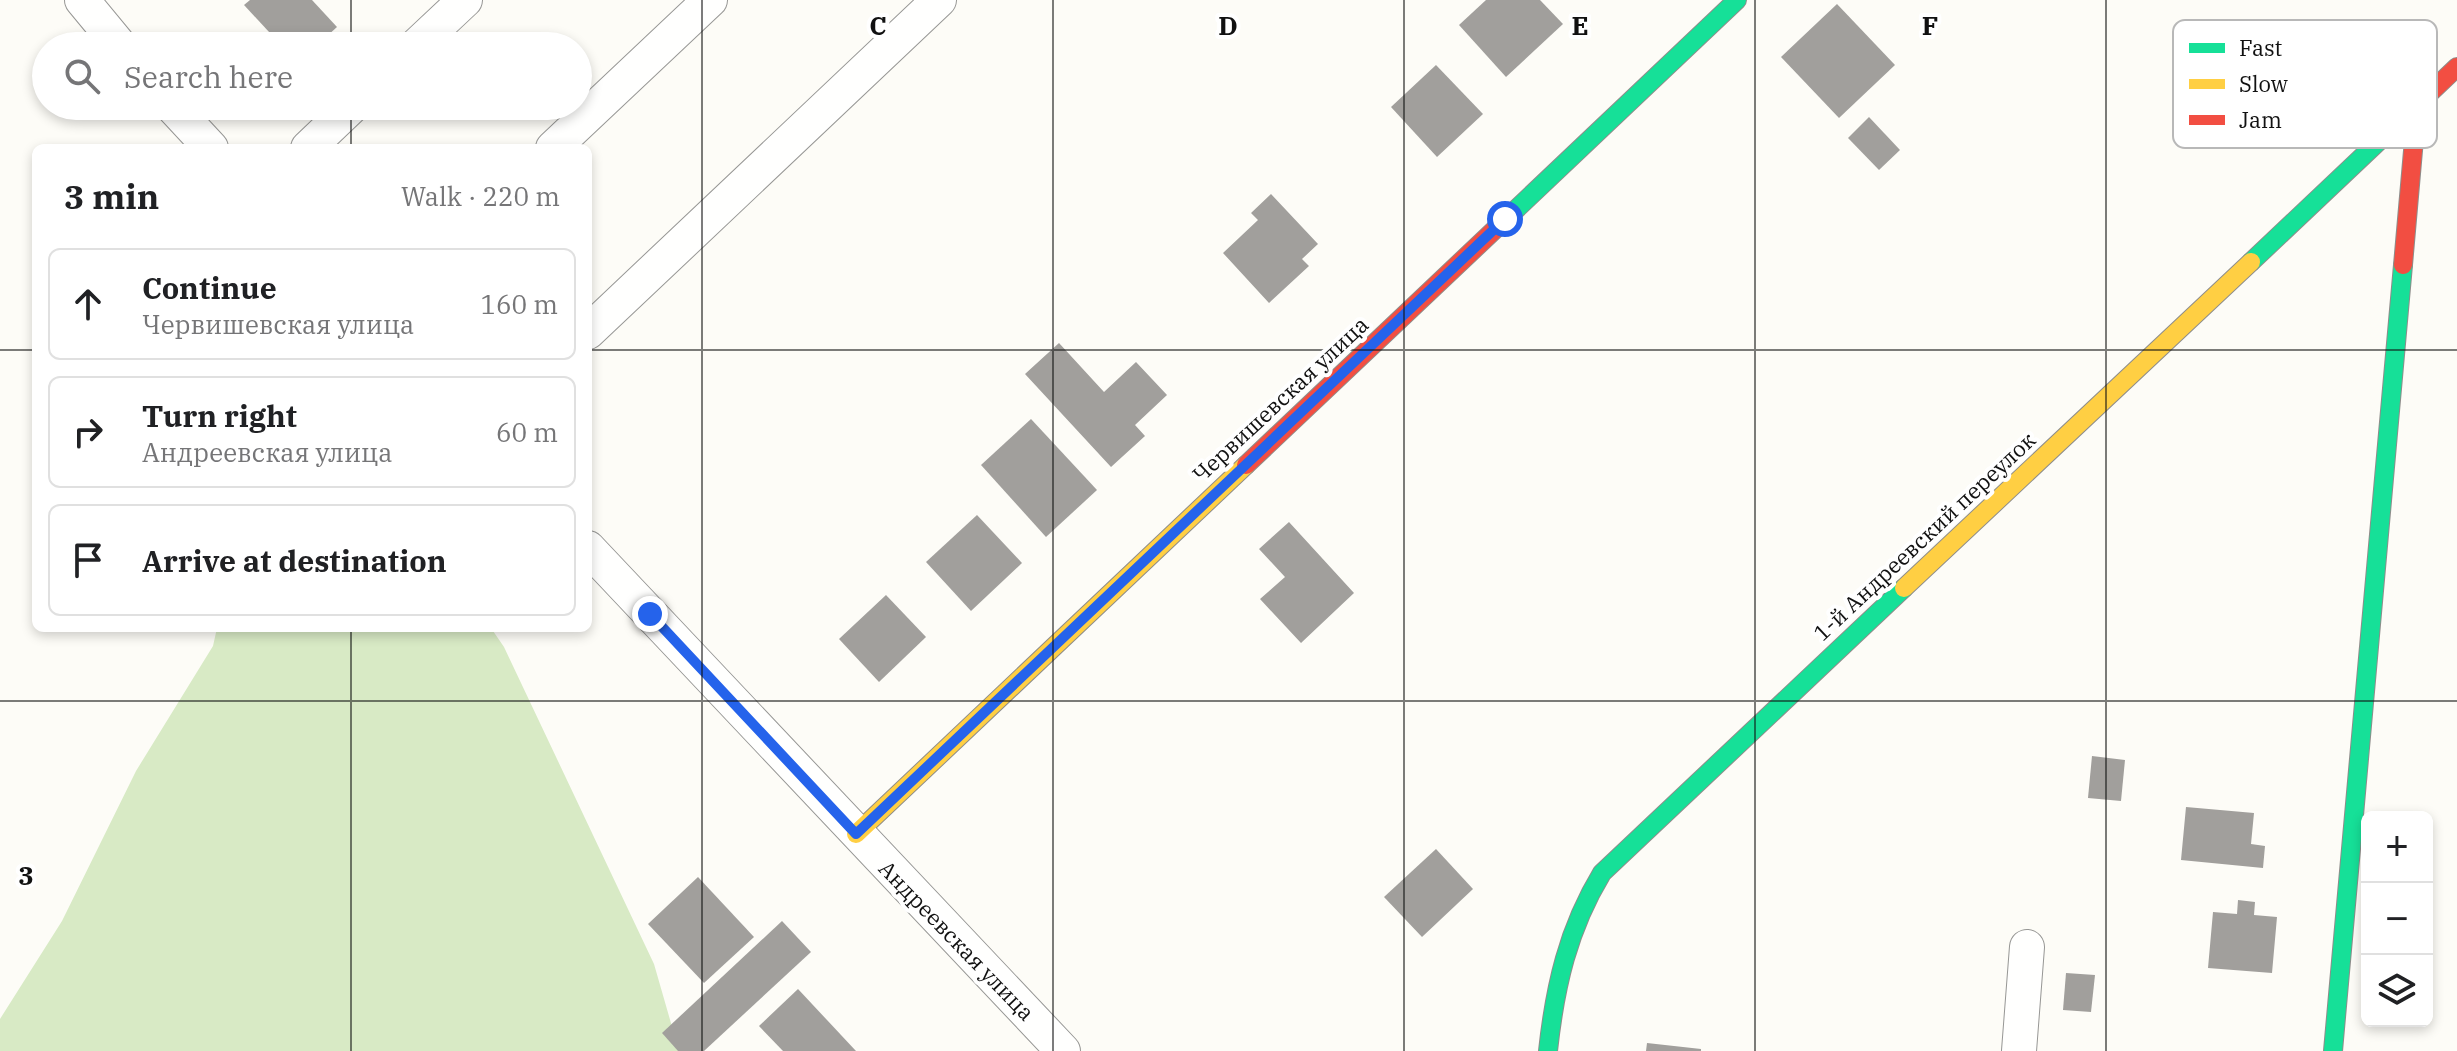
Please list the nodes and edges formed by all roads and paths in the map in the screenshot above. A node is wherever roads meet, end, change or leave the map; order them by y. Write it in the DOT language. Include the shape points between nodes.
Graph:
graph roads {
  1 [pos="82,0"];
  2 [pos="465,0"];
  3 [pos="710,0"];
  4 [pos="939,0"];
  5 [pos="1737,0"];
  6 [pos="108,32"];
  7 [pos="431,32"];
  8 [pos="2457,67"];
  9 [pos="2437,86"];
  10 [pos="592,111"];
  11 [pos="185,120"];
  12 [pos="337,120"];
  13 [pos="583,120"];
  14 [pos="207,144"];
  15 [pos="312,144"];
  16 [pos="557,144"];
  17 [pos="2371,148"];
  18 [pos="2413,148"];
  19 [pos="592,328"];
  20 [pos="592,552"];
  21 [pos="856,834"];
  22 [pos="2027,947"];
  23 [pos="1063,1051"];
  24 [pos="1548,1051"];
  25 [pos="2019,1051"];
  26 [pos="2333,1051"];
  1 -- 6 [label="street"];
  2 -- 7 [label="street"];
  3 -- 10 [label="street"];
  4 -- 19 [label="street"];
  5 -- 21 [label="street, Червишевская улица"];
  8 -- 9 [label="street, 1-й Андреевский переулок"];
  11 -- 14 [label="street"];
  12 -- 15 [label="street"];
  13 -- 16 [label="street"];
  17 -- 24 [label="street, 1-й Андреевский переулок" via="1602,873 1574,922 1553,1003"];
  18 -- 26 [label="street"];
  20 -- 21 [label="street, Андреевская улица"];
  21 -- 23 [label="street, Андреевская улица"];
  22 -- 25 [label="street"];
}
